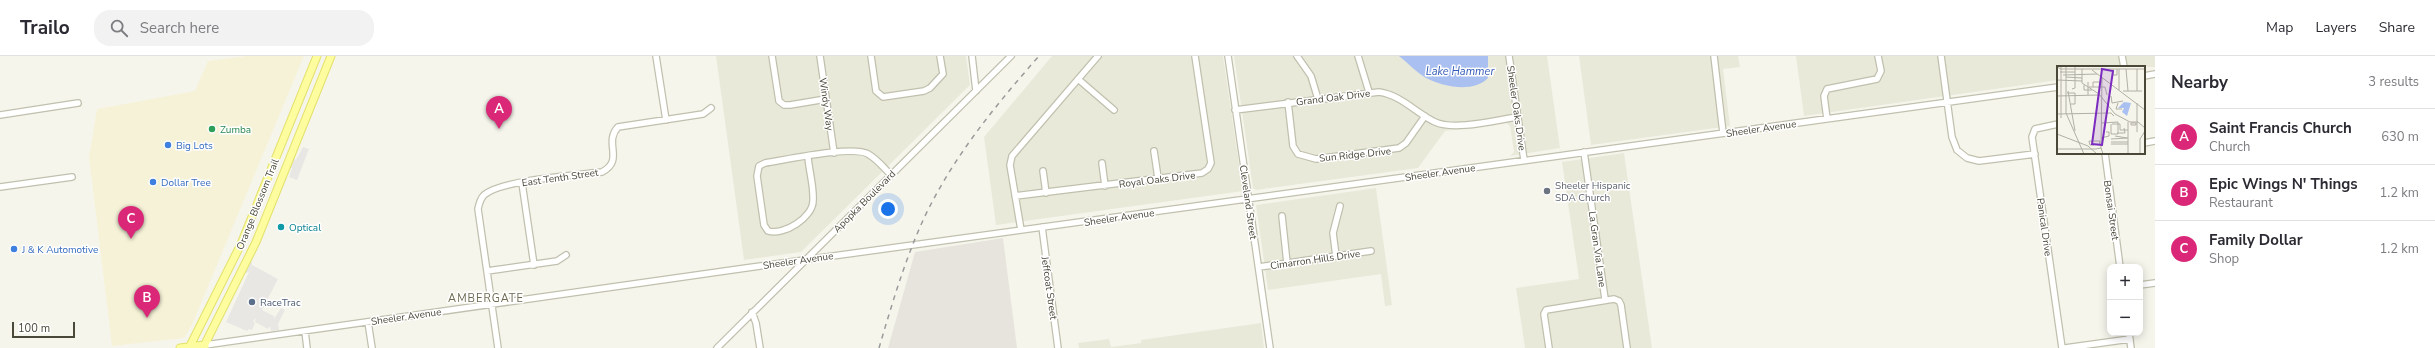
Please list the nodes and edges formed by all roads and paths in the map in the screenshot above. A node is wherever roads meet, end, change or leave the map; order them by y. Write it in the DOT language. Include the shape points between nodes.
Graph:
graph roads {
  1 [pos="317,56"];
  2 [pos="330,56"];
  3 [pos="656,56"];
  4 [pos="772,56"];
  5 [pos="820,56"];
  6 [pos="871,56"];
  7 [pos="940,56"];
  8 [pos="972,56"];
  9 [pos="1011,56"];
  10 [pos="1098,56"];
  11 [pos="1195,56"];
  12 [pos="1228,56"];
  13 [pos="1297,56"];
  14 [pos="1358,56"];
  15 [pos="1510,56"];
  16 [pos="1714,56"];
  17 [pos="1878,56"];
  18 [pos="1941,56"];
  19 [pos="2122,56"];
  20 [pos="2124,66"];
  21 [pos="2155,74"];
  22 [pos="2145,76"];
  23 [pos="1078,79"];
  24 [pos="2057,87"];
  25 [pos="303,90"];
  26 [pos="976,91"];
  27 [pos="1369,92"];
  28 [pos="314,94"];
  29 [pos="826,99"];
  30 [pos="1318,99"];
  31 [pos="1288,102"];
  32 [pos="1947,102"];
  33 [pos="78,103"];
  34 [pos="712,108"];
  35 [pos="1114,110"];
  36 [pos="1235,110"];
  37 [pos="0,115"];
  38 [pos="1425,116"];
  39 [pos="1517,117"];
  40 [pos="1827,119"];
  41 [pos="666,120"];
  42 [pos="2057,124"];
  43 [pos="1723,133"];
  44 [pos="2155,141"];
  45 [pos="2145,143"];
  46 [pos="1154,151"];
  47 [pos="1584,152"];
  48 [pos="834,153"];
  49 [pos="2035,154"];
  50 [pos="2105,154"];
  51 [pos="808,157"];
  52 [pos="275,160"];
  53 [pos="1524,160"];
  54 [pos="287,163"];
  55 [pos="1102,163"];
  56 [pos="1043,171"];
  57 [pos="891,175"];
  58 [pos="72,176"];
  59 [pos="1158,178"];
  60 [pos="522,183"];
  61 [pos="1104,186"];
  62 [pos="0,187"];
  63 [pos="1046,193"];
  64 [pos="1014,196"];
  65 [pos="1249,199"];
  66 [pos="1340,206"];
  67 [pos="1282,216"];
  68 [pos="1042,227"];
  69 [pos="1021,230"];
  70 [pos="241,244"];
  71 [pos="1371,251"];
  72 [pos="566,255"];
  73 [pos="1336,256"];
  74 [pos="235,258"];
  75 [pos="805,259"];
  76 [pos="1286,263"];
  77 [pos="246,264"];
  78 [pos="2120,264"];
  79 [pos="534,265"];
  80 [pos="1259,267"];
  81 [pos="487,271"];
  82 [pos="238,280"];
  83 [pos="2155,283"];
  84 [pos="2143,285"];
  85 [pos="1605,300"];
  86 [pos="492,304"];
  87 [pos="752,312"];
  88 [pos="368,322"];
  89 [pos="305,331"];
  90 [pos="2130,336"];
  91 [pos="204,346"];
  92 [pos="190,347"];
  93 [pos="180,348"];
  94 [pos="307,348"];
  95 [pos="372,348"];
  96 [pos="498,348"];
  97 [pos="717,348"];
  98 [pos="760,348"];
  99 [pos="1058,348"];
  100 [pos="1270,348"];
  101 [pos="1549,348"];
  102 [pos="1627,348"];
  103 [pos="2063,348"];
  104 [pos="2131,348"];
  1 -- 25 [label="main road, Orange Blossom Trail"];
  2 -- 28 [label="main road, Orange Blossom Trail"];
  3 -- 41 [label="street"];
  4 -- 29 [label="street" via="780,101 790,105"];
  5 -- 29 [label="street, Windy Way"];
  6 -- 7 [label="street" via="876,91 883,97 930,88 943,74"];
  8 -- 26 [label="street"];
  9 -- 26 [label="street, Apopka Boulevard"];
  10 -- 23 [label="street"];
  11 -- 59 [label="street, Royal Oaks Drive" via="1211,163 1202,173"];
  12 -- 36 [label="street, Cleveland Street"];
  13 -- 30 [label="street" via="1311,76"];
  14 -- 27 [label="street"];
  15 -- 39 [label="street, Sheeler Oaks Drive"];
  16 -- 43 [label="street"];
  17 -- 40 [label="street" via="1881,71 1877,79 1826,89 1824,96"];
  18 -- 32 [label="street"];
  19 -- 20 [label="street"];
  21 -- 22 [label="street"];
  23 -- 35 [label="street"];
  23 -- 64 [label="street" via="1012,156 1010,165"];
  24 -- 32 [label="street, Sheeler Avenue"];
  25 -- 28 [label="main road"];
  25 -- 52 [label="main road, Orange Blossom Trail"];
  26 -- 57 [label="street, Apopka Boulevard"];
  27 -- 30 [label="street, Grand Oak Drive"];
  27 -- 38 [label="street, Grand Oak Drive" via="1388,93"];
  28 -- 54 [label="main road, Orange Blossom Trail"];
  29 -- 48 [label="street, Windy Way"];
  30 -- 31 [label="street, Grand Oak Drive"];
  31 -- 36 [label="street, Grand Oak Drive"];
  31 -- 38 [label="street, Sun Ridge Drive" via="1293,146 1298,154 1316,158 1399,148 1406,143"];
  32 -- 40 [label="street, Sheeler Avenue"];
  32 -- 49 [label="street" via="1954,144 1967,158 1979,161"];
  33 -- 37 [label="street"];
  34 -- 41 [label="street, East Tenth Street" via="703,114"];
  36 -- 65 [label="street, Cleveland Street"];
  38 -- 39 [label="street, Grand Oak Drive" via="1436,122 1456,125"];
  39 -- 53 [label="street, Sheeler Oaks Drive"];
  40 -- 43 [label="street, Sheeler Avenue"];
  41 -- 60 [label="street, East Tenth Street" via="618,127 612,139 611,166 602,172"];
  42 -- 49 [label="street, Panical Drive" via="2035,129 2032,137"];
  43 -- 47 [label="street, Sheeler Avenue"];
  44 -- 45 [label="street"];
  46 -- 59 [label="street"];
  47 -- 53 [label="street, Sheeler Avenue"];
  47 -- 85 [label="street, La Gran Via Lane"];
  48 -- 51 [label="street"];
  48 -- 57 [label="street" via="852,150 868,154"];
  49 -- 103 [label="street, Panical Drive"];
  50 -- 78 [label="street, Bonsai Street"];
  51 -- 51 [label="street" via="813,200 810,210 791,228 768,231 764,225 757,170 765,163"];
  52 -- 54 [label="main road"];
  52 -- 70 [label="main road, Orange Blossom Trail"];
  53 -- 65 [label="street, Sheeler Avenue"];
  54 -- 77 [label="main road, Orange Blossom Trail"];
  55 -- 61 [label="street"];
  56 -- 63 [label="street"];
  57 -- 75 [label="street, Apopka Boulevard"];
  58 -- 62 [label="street"];
  59 -- 61 [label="street, Royal Oaks Drive"];
  60 -- 79 [label="street"];
  60 -- 81 [label="street, East Tenth Street" via="490,191 480,201 478,209"];
  61 -- 63 [label="street, Royal Oaks Drive"];
  63 -- 64 [label="street, Royal Oaks Drive"];
  64 -- 69 [label="street"];
  65 -- 68 [label="street, Sheeler Avenue"];
  65 -- 80 [label="street, Cleveland Street"];
  66 -- 73 [label="street" via="1334,233"];
  67 -- 76 [label="street"];
  68 -- 69 [label="street, Sheeler Avenue"];
  68 -- 99 [label="street, Jeffcoat Street"];
  69 -- 75 [label="street, Sheeler Avenue"];
  70 -- 74 [label="main road, Orange Blossom Trail"];
  70 -- 77 [label="main road" via="240,254"];
  71 -- 73 [label="street, Cimarron Hills Drive"];
  72 -- 79 [label="street" via="557,261"];
  73 -- 76 [label="street, Cimarron Hills Drive"];
  74 -- 82 [label="main road" via="240,270"];
  74 -- 92 [label="main road, Orange Blossom Trail"];
  75 -- 86 [label="street, Sheeler Avenue"];
  75 -- 87 [label="street, Apopka Boulevard"];
  76 -- 80 [label="street, Cimarron Hills Drive"];
  77 -- 82 [label="main road, Orange Blossom Trail"];
  79 -- 81 [label="street"];
  80 -- 100 [label="street, Cleveland Street"];
  81 -- 86 [label="street, East Tenth Street"];
  82 -- 91 [label="main road, Orange Blossom Trail"];
  83 -- 84 [label="street"];
  85 -- 101 [label="street" via="1546,310 1544,314"];
  85 -- 102 [label="street" via="1619,301"];
  86 -- 88 [label="street, Sheeler Avenue"];
  86 -- 96 [label="street, East Tenth Street"];
  87 -- 97 [label="street, Apopka Boulevard"];
  87 -- 98 [label="street"];
  88 -- 89 [label="street, Sheeler Avenue"];
  88 -- 95 [label="street"];
  89 -- 91 [label="street, Sheeler Avenue"];
  89 -- 94 [label="street"];
  90 -- 103 [label="street"];
  90 -- 104 [label="street"];
  91 -- 92 [label="main road, Sheeler Avenue"];
  92 -- 93 [label="main road, Sheeler Avenue"];
}
